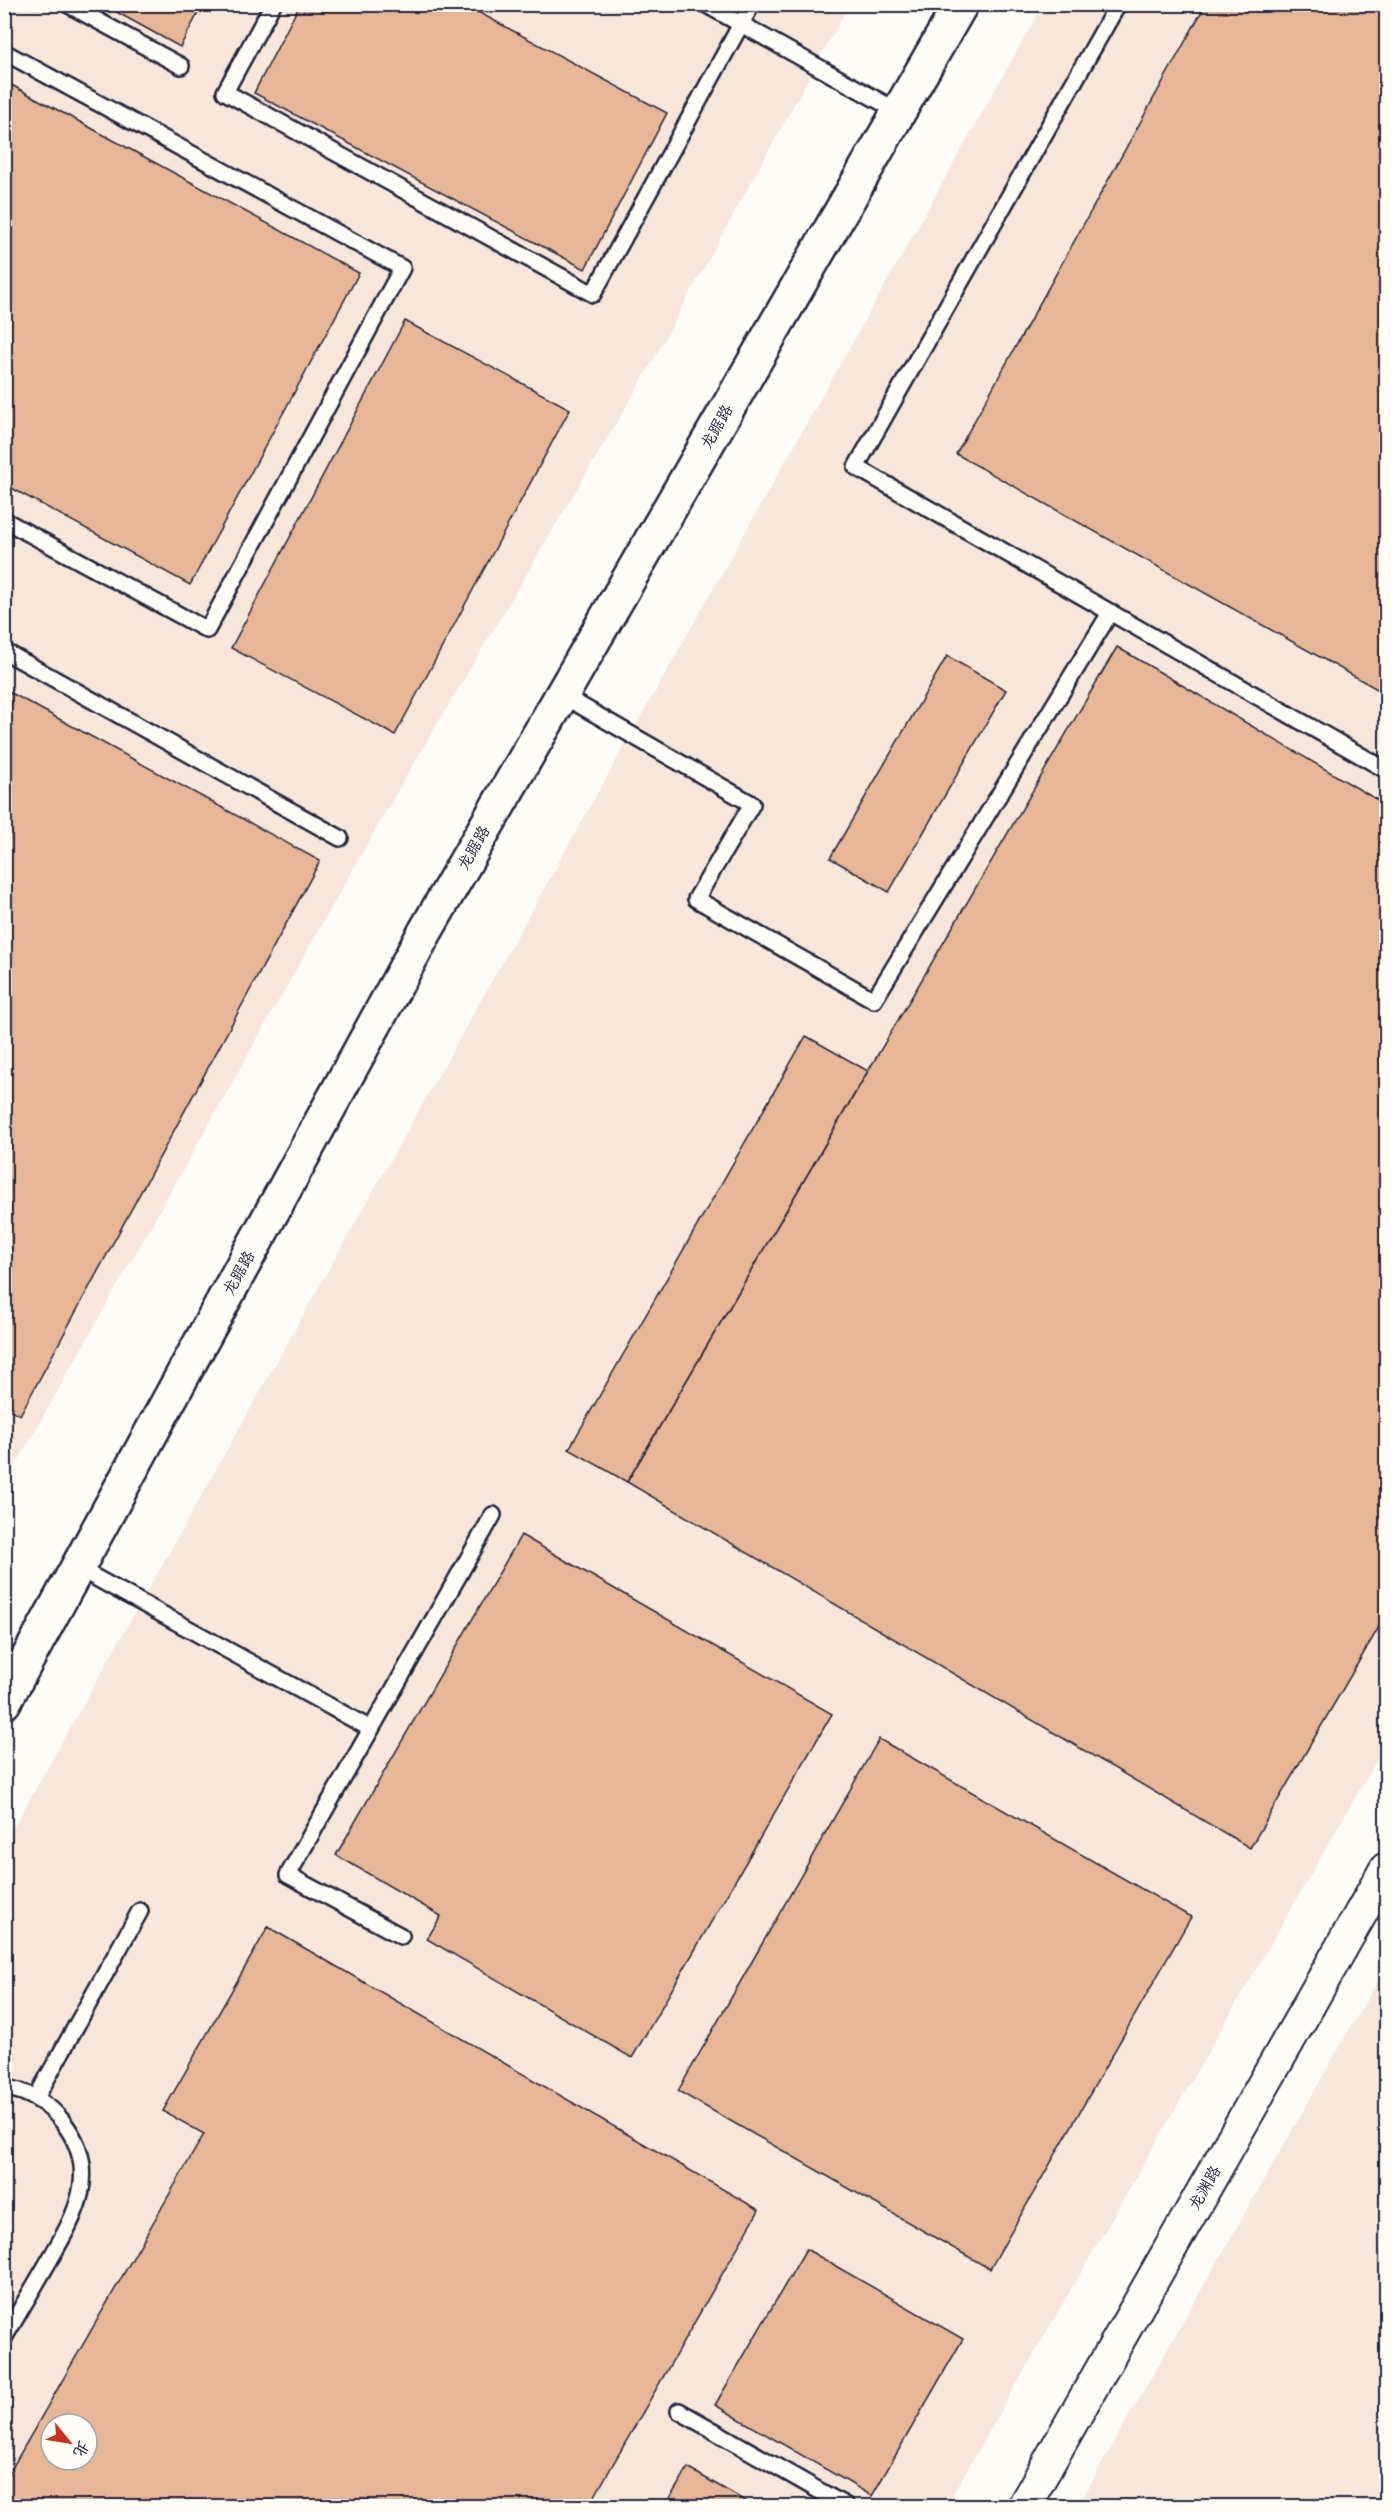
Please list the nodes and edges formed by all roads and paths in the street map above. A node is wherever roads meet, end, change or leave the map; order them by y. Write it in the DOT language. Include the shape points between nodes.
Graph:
graph roads {
  1 [pos="68,4"];
  2 [pos="273,4"];
  3 [pos="705,4"];
  4 [pos="752,4"];
  5 [pos="961,4"];
  6 [pos="1118,4"];
  7 [pos="741,24"];
  8 [pos="4,52"];
  9 [pos="181,66"];
  10 [pos="899,112"];
  11 [pos="4,520"];
  12 [pos="1110,613"];
  13 [pos="4,651"];
  14 [pos="562,695"];
  15 [pos="1386,770"];
  16 [pos="340,838"];
  17 [pos="493,1515"];
  18 [pos="78,1568"];
  19 [pos="4,1702"];
  20 [pos="371,1729"];
  21 [pos="1386,1869"];
  22 [pos="140,1911"];
  23 [pos="400,1936"];
  24 [pos="4,2088"];
  25 [pos="36,2098"];
  26 [pos="4,2338"];
  27 [pos="679,2411"];
  28 [pos="846,2506"];
  29 [pos="1024,2506"];
  1 -- 9 [label="lane"];
  2 -- 7 [label="lane" via="225,92 593,294"];
  3 -- 7 [label="lane"];
  4 -- 7 [label="lane"];
  5 -- 10 [label="street, 龙踞路"];
  6 -- 12 [label="lane" via="856,467"];
  7 -- 10 [label="lane"];
  8 -- 11 [label="lane" via="402,268 207,630"];
  10 -- 14 [label="street, 龙踞路"];
  12 -- 14 [label="lane" via="874,1000 696,899 752,804"];
  12 -- 15 [label="lane"];
  13 -- 16 [label="lane"];
  14 -- 18 [label="street, 龙踞路" via="425,932"];
  17 -- 20 [label="lane"];
  18 -- 19 [label="street, 龙踞路"];
  18 -- 20 [label="lane"];
  20 -- 23 [label="lane" via="288,1875"];
  21 -- 29 [label="street, 龙渊路"];
  22 -- 25 [label="lane"];
  24 -- 25 [label="lane"];
  25 -- 26 [label="lane" via="55,2112 80,2153 80,2200 71,2223"];
  27 -- 28 [label="lane"];
}
